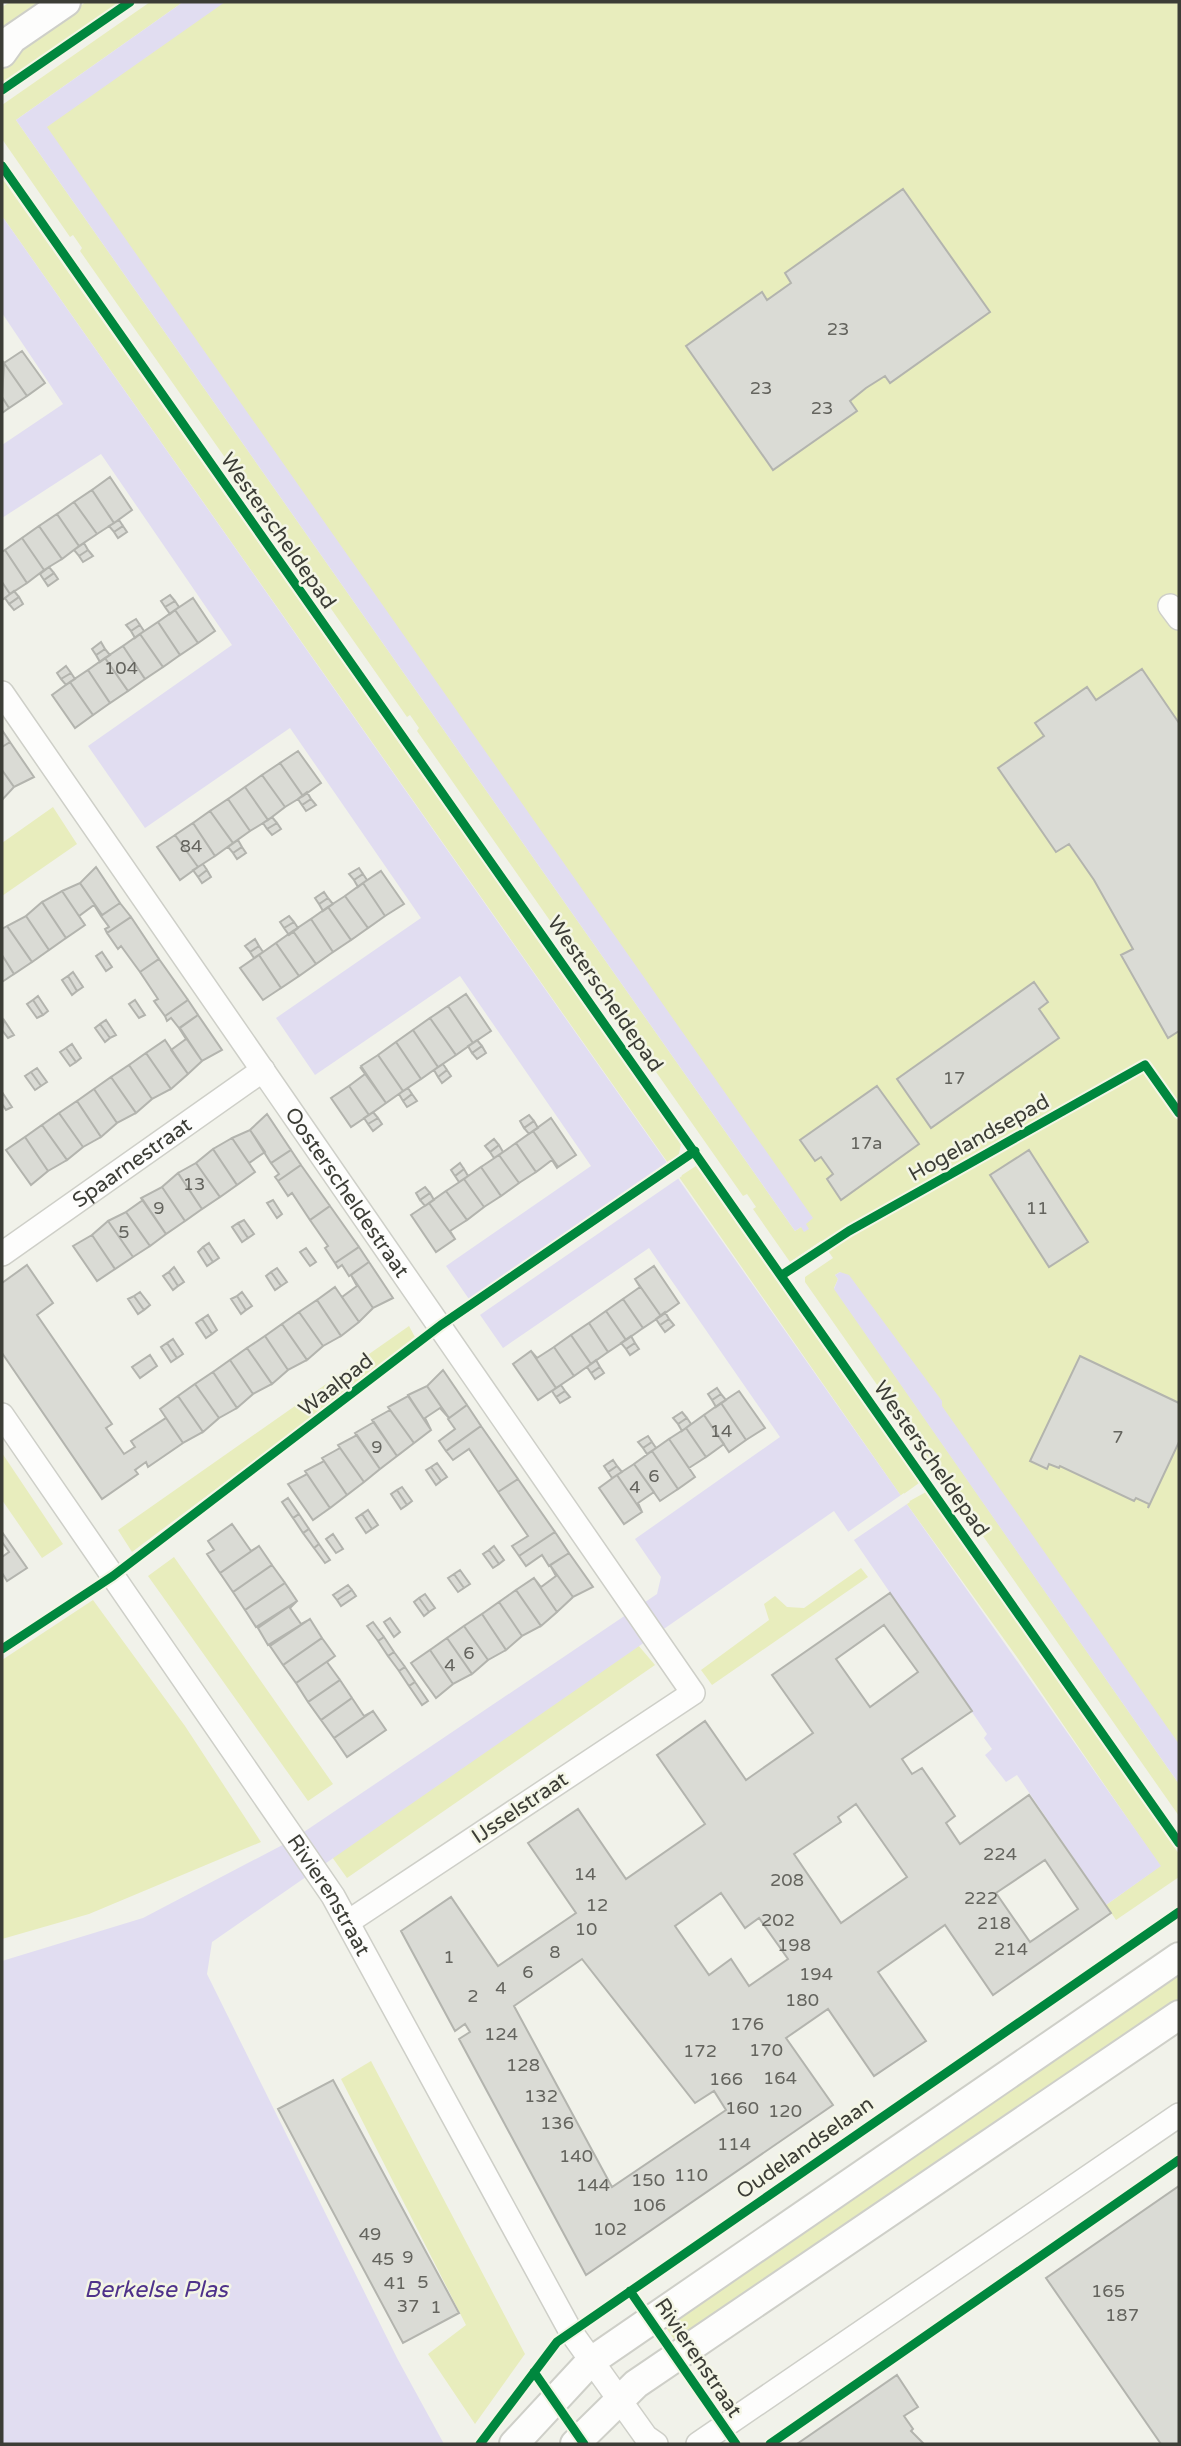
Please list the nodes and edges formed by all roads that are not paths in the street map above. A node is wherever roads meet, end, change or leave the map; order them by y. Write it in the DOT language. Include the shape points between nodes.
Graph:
graph roads {
  1 [pos="66,2"];
  2 [pos="5,44"];
  3 [pos="2,692"];
  4 [pos="263,1070"];
  5 [pos="2,1254"];
  6 [pos="2,1415"];
  7 [pos="693,1693"];
  8 [pos="348,1922"];
  9 [pos="1179,1956"];
  10 [pos="1179,2015"];
  11 [pos="1179,2115"];
  12 [pos="590,2361"];
  13 [pos="618,2399"];
  14 [pos="514,2444"];
  15 [pos="575,2444"];
  16 [pos="656,2444"];
  17 [pos="698,2444"];
  1 -- 2 [label="street"];
  3 -- 4 [label="street, Oosterscheldestraat"];
  4 -- 5 [label="street, Spaarnestraat"];
  4 -- 7 [label="street, Oosterscheldestraat"];
  6 -- 8 [label="street, Rivierenstraat"];
  7 -- 8 [label="street, IJsselstraat"];
  8 -- 12 [label="street, Rivierenstraat"];
  9 -- 12 [label="street"];
  10 -- 13 [label="street"];
  11 -- 17 [label="street"];
  12 -- 13 [label="street, Rivierenstraat"];
  12 -- 14 [label="street"];
  13 -- 15 [label="street"];
  13 -- 16 [label="street"];
}
